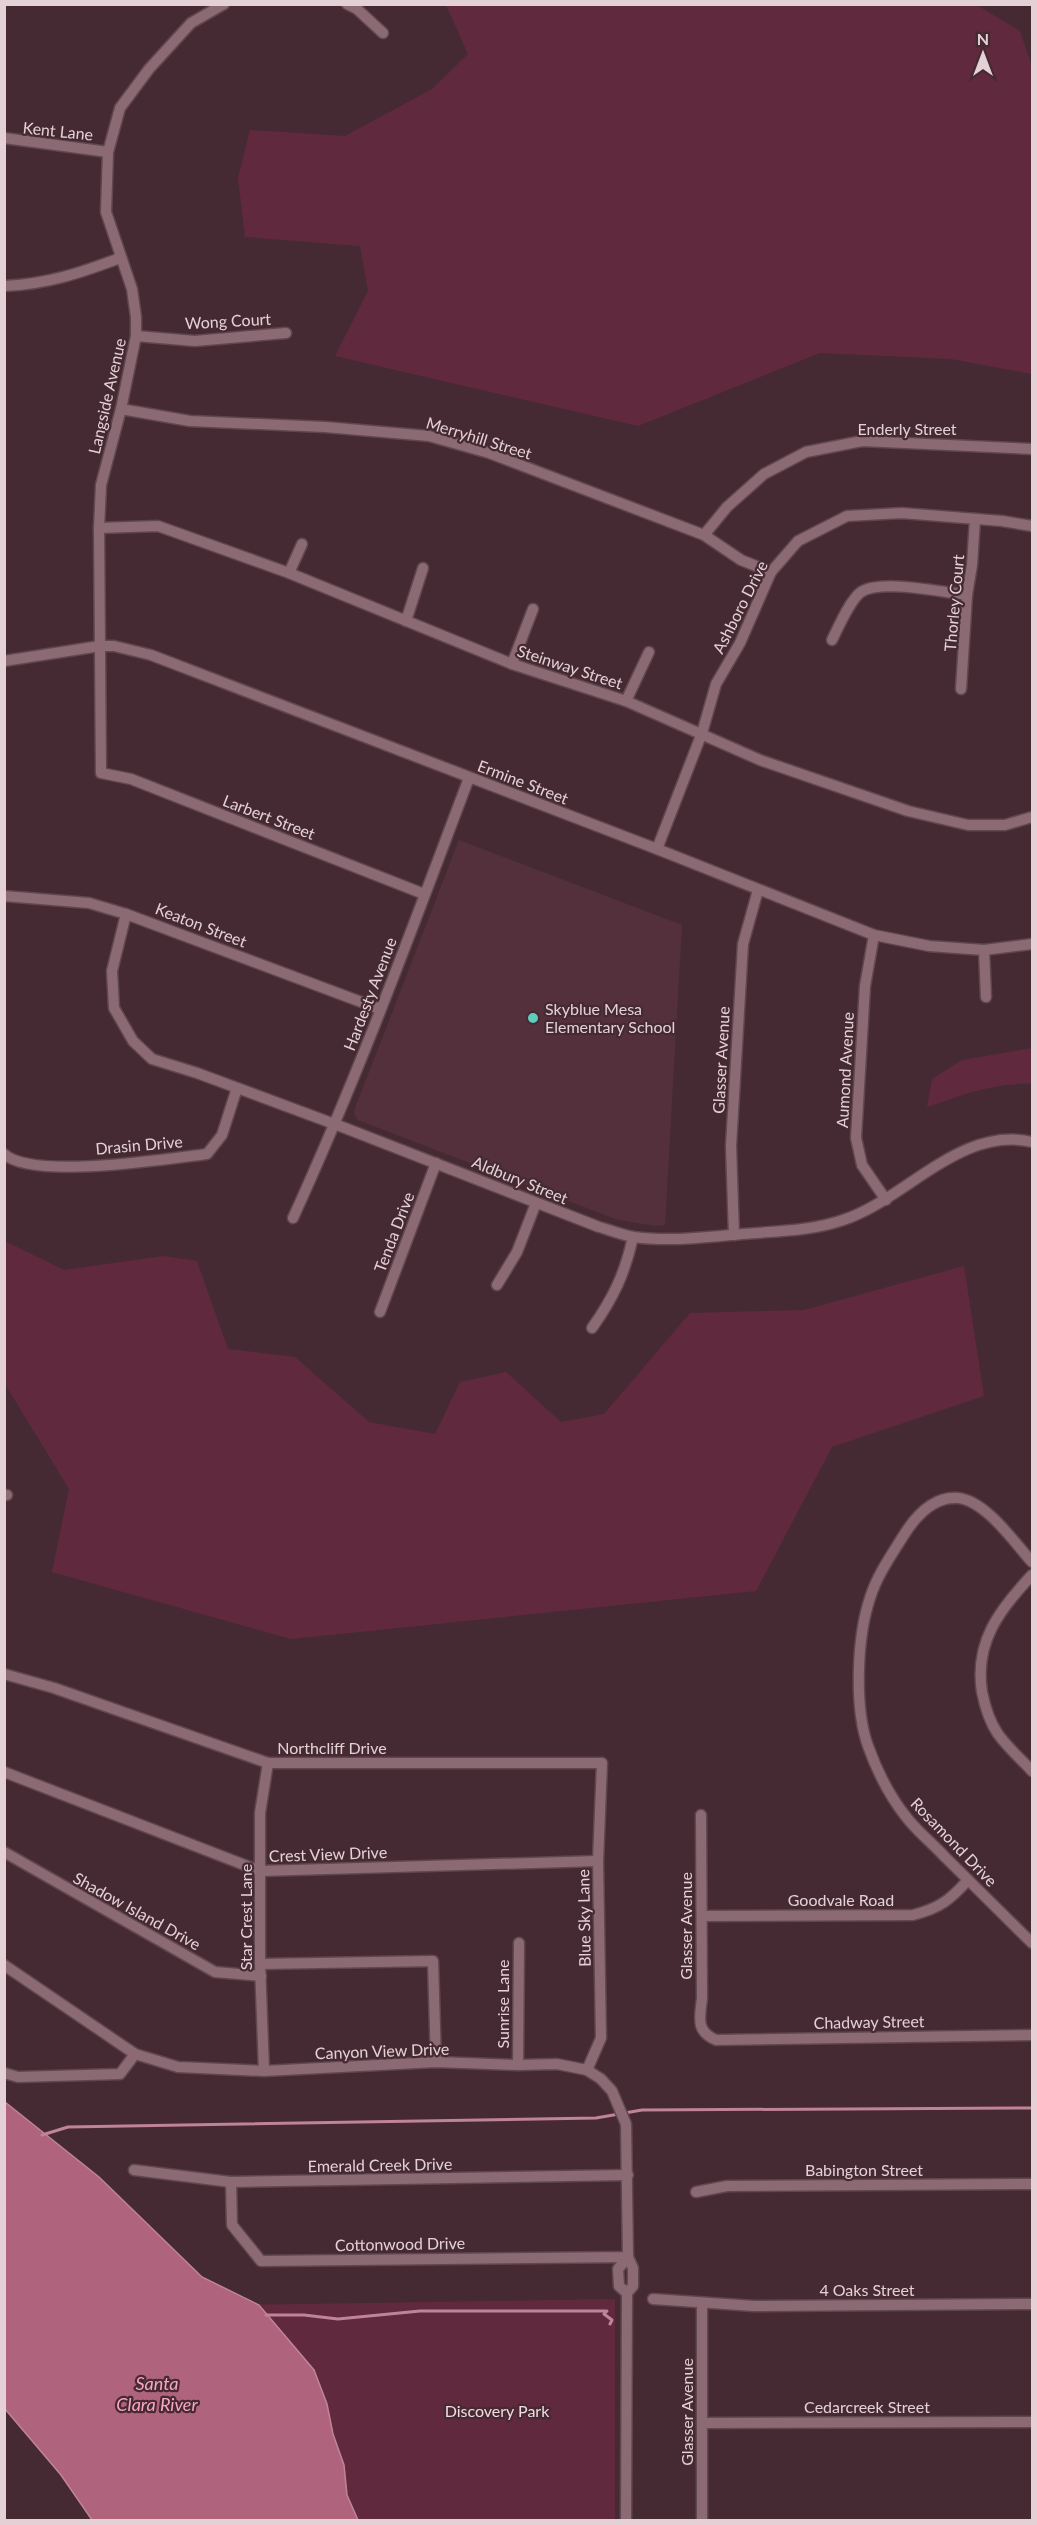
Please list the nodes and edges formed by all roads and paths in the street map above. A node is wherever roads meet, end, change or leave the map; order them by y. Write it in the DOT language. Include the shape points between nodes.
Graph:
graph roads {
  1 [pos="224,4"];
  2 [pos="347,4"];
  3 [pos="383,33"];
  4 [pos="4,138"];
  5 [pos="108,152"];
  6 [pos="120,258"];
  7 [pos="4,286"];
  8 [pos="286,333"];
  9 [pos="136,336"];
  10 [pos="122,409"];
  11 [pos="1032,449"];
  12 [pos="975,519"];
  13 [pos="1032,526"];
  14 [pos="99,528"];
  15 [pos="704,535"];
  16 [pos="302,544"];
  17 [pos="423,568"];
  18 [pos="771,572"];
  19 [pos="289,573"];
  20 [pos="966,595"];
  21 [pos="533,609"];
  22 [pos="406,621"];
  23 [pos="832,640"];
  24 [pos="100,646"];
  25 [pos="649,652"];
  26 [pos="4,661"];
  27 [pos="512,664"];
  28 [pos="961,689"];
  29 [pos="626,701"];
  30 [pos="702,733"];
  31 [pos="101,773"];
  32 [pos="469,778"];
  33 [pos="1032,817"];
  34 [pos="657,849"];
  35 [pos="758,890"];
  36 [pos="424,894"];
  37 [pos="4,896"];
  38 [pos="126,914"];
  39 [pos="874,935"];
  40 [pos="1032,944"];
  41 [pos="984,950"];
  42 [pos="986,997"];
  43 [pos="380,1009"];
  44 [pos="237,1088"];
  45 [pos="335,1125"];
  46 [pos="1032,1142"];
  47 [pos="4,1154"];
  48 [pos="436,1163"];
  49 [pos="886,1200"];
  50 [pos="536,1203"];
  51 [pos="293,1218"];
  52 [pos="734,1235"];
  53 [pos="633,1237"];
  54 [pos="497,1285"];
  55 [pos="380,1312"];
  56 [pos="592,1328"];
  57 [pos="1032,1562"];
  58 [pos="1032,1575"];
  59 [pos="4,1674"];
  60 [pos="602,1763"];
  61 [pos="268,1764"];
  62 [pos="1032,1771"];
  63 [pos="4,1772"];
  64 [pos="701,1815"];
  65 [pos="4,1852"];
  66 [pos="598,1860"];
  67 [pos="260,1871"];
  68 [pos="968,1880"];
  69 [pos="702,1916"];
  70 [pos="519,1943"];
  71 [pos="1032,1943"];
  72 [pos="4,1965"];
  73 [pos="261,1970"];
  74 [pos="1032,2035"];
  75 [pos="706,2036"];
  76 [pos="135,2054"];
  77 [pos="436,2062"];
  78 [pos="518,2065"];
  79 [pos="587,2070"];
  80 [pos="264,2071"];
  81 [pos="4,2073"];
  82 [pos="134,2170"];
  83 [pos="628,2175"];
  84 [pos="231,2182"];
  85 [pos="1032,2184"];
  86 [pos="696,2192"];
  87 [pos="628,2257"];
  88 [pos="653,2299"];
  89 [pos="702,2303"];
  90 [pos="1032,2304"];
  91 [pos="1032,2422"];
  92 [pos="702,2423"];
  93 [pos="626,2520"];
  94 [pos="702,2520"];
  1 -- 5 [label="street, Langside Avenue" via="191,23 149,69 120,108"];
  2 -- 3 [label="street"];
  4 -- 5 [label="street, Kent Lane"];
  5 -- 6 [label="street, Langside Avenue" via="106,212"];
  6 -- 7 [label="street" via="36,285"];
  6 -- 9 [label="street, Langside Avenue" via="132,289"];
  8 -- 9 [label="street, Wong Court" via="195,340"];
  9 -- 10 [label="street, Langside Avenue"];
  10 -- 14 [label="street, Langside Avenue" via="101,485"];
  10 -- 15 [label="street, Merryhill Street" via="190,420 429,436 489,453"];
  11 -- 15 [label="street, Enderly Street" via="862,441 806,452 764,474 727,507"];
  12 -- 13 [label="street, Ashboro Drive"];
  12 -- 18 [label="street, Ashboro Drive" via="902,513 847,516 798,541"];
  12 -- 20 [label="street, Thorley Court"];
  14 -- 19 [label="street, Steinway Street" via="159,526"];
  14 -- 24 [label="street, Langside Avenue"];
  15 -- 18 [label="street, Merryhill Street" via="741,560"];
  16 -- 19 [label="street"];
  17 -- 22 [label="street"];
  18 -- 30 [label="street, Ashboro Drive" via="740,642 716,684"];
  19 -- 22 [label="street, Steinway Street"];
  20 -- 23 [label="street" via="880,586 860,593"];
  20 -- 28 [label="street, Thorley Court"];
  21 -- 27 [label="street"];
  22 -- 27 [label="street, Steinway Street"];
  24 -- 26 [label="street, Ermine Street"];
  24 -- 31 [label="street, Langside Avenue"];
  24 -- 32 [label="street, Ermine Street" via="151,655"];
  25 -- 29 [label="street"];
  27 -- 29 [label="street, Steinway Street"];
  29 -- 30 [label="street, Steinway Street"];
  30 -- 33 [label="street, Steinway Street" via="760,759 909,811 968,825 1005,825"];
  30 -- 34 [label="street, Ashboro Drive"];
  31 -- 36 [label="street, Larbert Street" via="131,779"];
  32 -- 34 [label="street, Ermine Street"];
  32 -- 36 [label="street, Hardesty Avenue"];
  34 -- 35 [label="street, Ermine Street"];
  35 -- 39 [label="street, Ermine Street"];
  35 -- 52 [label="street, Glasser Avenue" via="743,944 731,1146"];
  36 -- 43 [label="street, Hardesty Avenue"];
  37 -- 38 [label="street, Keaton Street" via="89,903"];
  38 -- 43 [label="street, Keaton Street"];
  38 -- 44 [label="street, Aldbury Street" via="112,971 114,1008 133,1041 152,1059"];
  39 -- 41 [label="street, Ermine Street" via="928,946"];
  39 -- 49 [label="street, Aumond Avenue" via="865,986 856,1138 862,1165"];
  40 -- 41 [label="street, Ermine Street"];
  41 -- 42 [label="street"];
  43 -- 45 [label="street, Hardesty Avenue"];
  44 -- 45 [label="street, Aldbury Street"];
  44 -- 47 [label="street, Drasin Drive" via="222,1135 207,1154 57,1168 11,1160"];
  45 -- 48 [label="street, Aldbury Street"];
  45 -- 51 [label="street, Hardesty Avenue"];
  46 -- 49 [label="street, Aldbury Street" via="999,1141 973,1148"];
  48 -- 50 [label="street, Aldbury Street"];
  48 -- 55 [label="street, Tenda Drive"];
  49 -- 52 [label="street, Aldbury Street" via="844,1220 810,1228"];
  50 -- 53 [label="street, Aldbury Street"];
  50 -- 54 [label="street" via="517,1252"];
  52 -- 53 [label="street, Aldbury Street"];
  53 -- 56 [label="street" via="623,1276"];
  57 -- 68 [label="street, Rosamond Drive" via="977,1504 958,1498 940,1500 911,1523 885,1564 870,1598 861,1635 860,1703 867,1745 885,1785 907,1819"];
  58 -- 62 [label="street" via="993,1622 980,1664 989,1717 998,1734"];
  59 -- 61 [label="street, Northcliff Drive"];
  60 -- 61 [label="street, Northcliff Drive"];
  60 -- 66 [label="street, Blue Sky Lane"];
  61 -- 67 [label="street, Star Crest Lane" via="260,1813"];
  63 -- 67 [label="street, Crest View Drive"];
  64 -- 69 [label="street, Glasser Avenue"];
  65 -- 73 [label="street, Shadow Island Drive" via="215,1972"];
  66 -- 67 [label="street, Crest View Drive"];
  66 -- 79 [label="street, Blue Sky Lane" via="601,2038"];
  67 -- 73 [label="street, Star Crest Lane"];
  68 -- 69 [label="street, Goodvale Road" via="934,1910 913,1915"];
  68 -- 71 [label="street, Rosamond Drive"];
  69 -- 75 [label="street, Glasser Avenue" via="700,2027"];
  70 -- 78 [label="street, Sunrise Lane"];
  72 -- 76 [label="street, Canyon View Drive"];
  73 -- 77 [label="street, Shadow Island Drive" via="433,1961"];
  73 -- 80 [label="street, Star Crest Lane"];
  74 -- 75 [label="street, Chadway Street" via="716,2040"];
  76 -- 80 [label="street, Canyon View Drive" via="178,2067"];
  76 -- 81 [label="street" via="120,2074 18,2077"];
  77 -- 78 [label="street, Canyon View Drive"];
  77 -- 80 [label="street, Canyon View Drive"];
  78 -- 79 [label="street, Canyon View Drive" via="557,2064"];
  79 -- 83 [label="street, Canyon View Drive" via="612,2091 626,2122"];
  82 -- 84 [label="street, Emerald Creek Drive"];
  83 -- 84 [label="street, Emerald Creek Drive"];
  83 -- 87 [label="street, Canyon View Drive"];
  84 -- 87 [label="street, Cottonwood Drive" via="232,2225 261,2261"];
  85 -- 86 [label="street, Babington Street" via="727,2186"];
  87 -- 93 [label="street, Canyon View Drive" via="633,2268 633,2286 627,2293"];
  88 -- 89 [label="street, 4 Oaks Street"];
  89 -- 90 [label="street, 4 Oaks Street"];
  89 -- 92 [label="street, Glasser Avenue"];
  91 -- 92 [label="street, Cedarcreek Street"];
  92 -- 94 [label="street, Glasser Avenue"];
}
